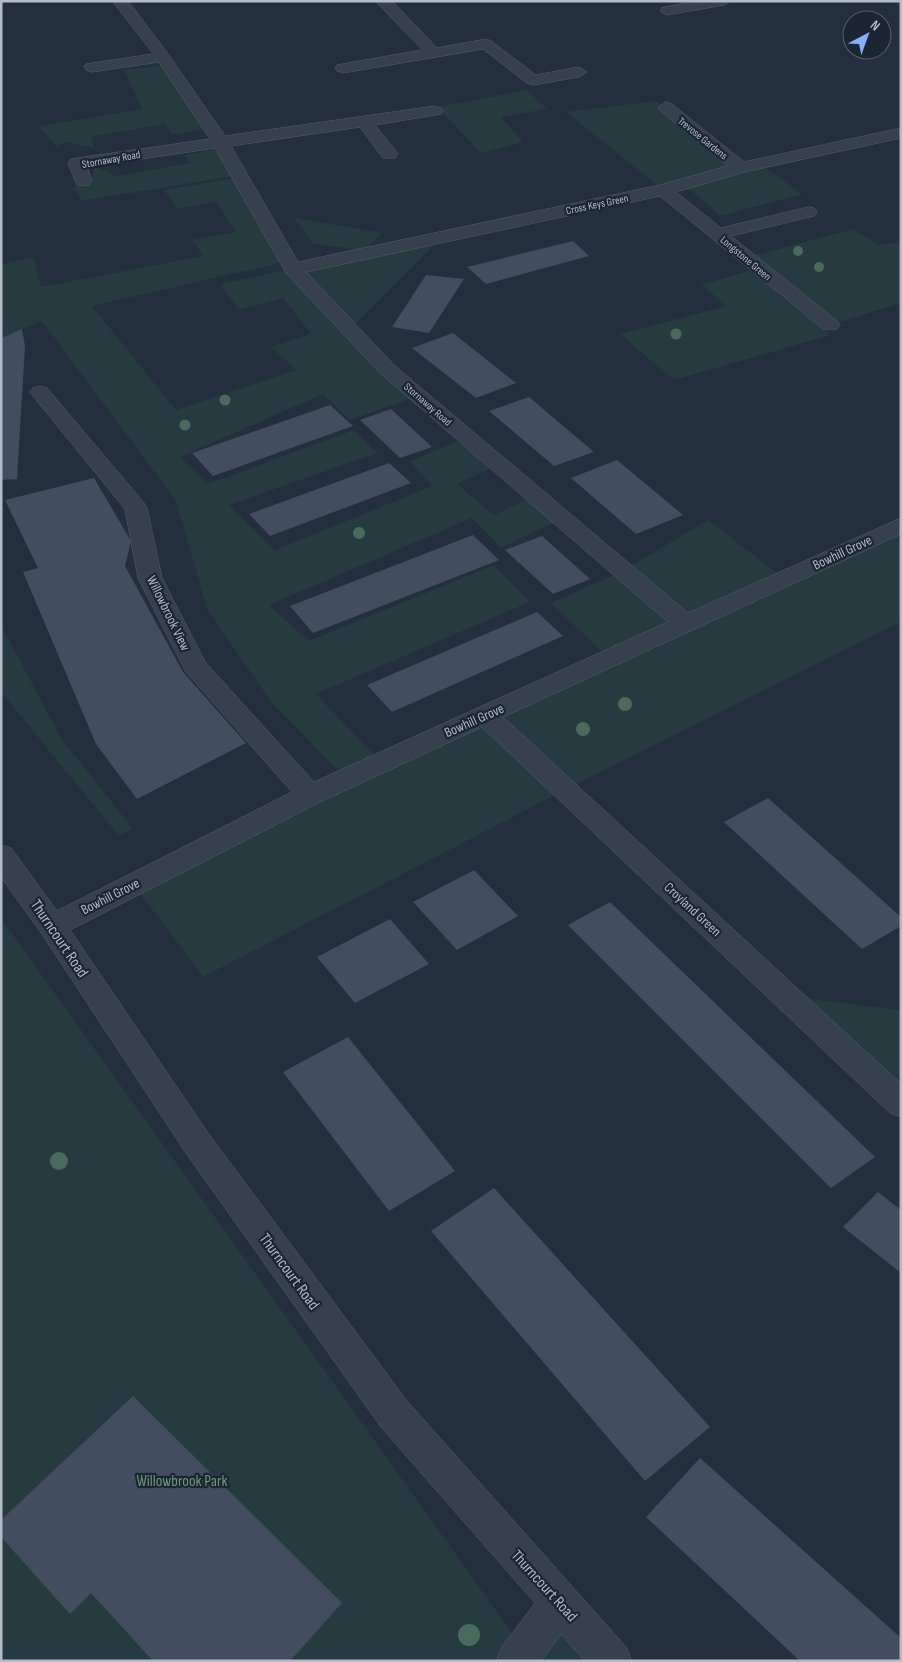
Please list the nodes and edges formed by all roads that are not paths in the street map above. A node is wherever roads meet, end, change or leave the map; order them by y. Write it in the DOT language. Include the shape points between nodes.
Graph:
graph roads {
  1 [pos="120,1"];
  2 [pos="383,1"];
  3 [pos="724,1"];
  4 [pos="667,11"];
  5 [pos="433,52"];
  6 [pos="163,57"];
  7 [pos="92,67"];
  8 [pos="343,68"];
  9 [pos="579,72"];
  10 [pos="666,107"];
  11 [pos="435,111"];
  12 [pos="364,121"];
  13 [pos="901,134"];
  14 [pos="220,142"];
  15 [pos="68,146"];
  16 [pos="389,154"];
  17 [pos="77,163"];
  18 [pos="741,168"];
  19 [pos="83,181"];
  20 [pos="663,190"];
  21 [pos="808,212"];
  22 [pos="716,234"];
  23 [pos="293,269"];
  24 [pos="830,325"];
  25 [pos="40,392"];
  26 [pos="901,525"];
  27 [pos="686,624"];
  28 [pos="486,715"];
  29 [pos="310,794"];
  30 [pos="1,855"];
  31 [pos="52,926"];
  32 [pos="901,1104"];
  33 [pos="560,1603"];
  34 [pos="516,1661"];
  35 [pos="612,1661"];
  1 -- 6 [label="street, Stornaway Road"];
  2 -- 5 [label="street"];
  3 -- 4 [label="street"];
  5 -- 8 [label="street"];
  5 -- 9 [label="street" via="486,44 533,80"];
  6 -- 7 [label="street"];
  6 -- 14 [label="street, Stornaway Road"];
  10 -- 18 [label="street, Trevose Gardens"];
  11 -- 12 [label="street"];
  12 -- 14 [label="street"];
  12 -- 16 [label="street"];
  13 -- 18 [label="street, Cross Keys Green"];
  14 -- 17 [label="street, Stornaway Road"];
  14 -- 23 [label="street, Stornaway Road"];
  15 -- 17 [label="street"];
  17 -- 19 [label="street, Stornaway Road"];
  18 -- 20 [label="street, Cross Keys Green"];
  20 -- 22 [label="street, Longstone Green"];
  20 -- 23 [label="street, Cross Keys Green"];
  21 -- 22 [label="street"];
  22 -- 24 [label="street, Longstone Green"];
  23 -- 27 [label="street, Stornaway Road" via="387,369"];
  25 -- 29 [label="street, Willowbrook View" via="136,508 150,578 195,666"];
  26 -- 27 [label="street, Bowhill Grove"];
  27 -- 28 [label="street, Bowhill Grove"];
  28 -- 29 [label="street, Bowhill Grove"];
  28 -- 32 [label="street, Croyland Green"];
  29 -- 31 [label="street, Bowhill Grove"];
  30 -- 31 [label="street, Thurncourt Road"];
  31 -- 33 [label="street, Thurncourt Road" via="197,1143 394,1414"];
  33 -- 34 [label="street"];
  33 -- 35 [label="street, Thurncourt Road"];
}
